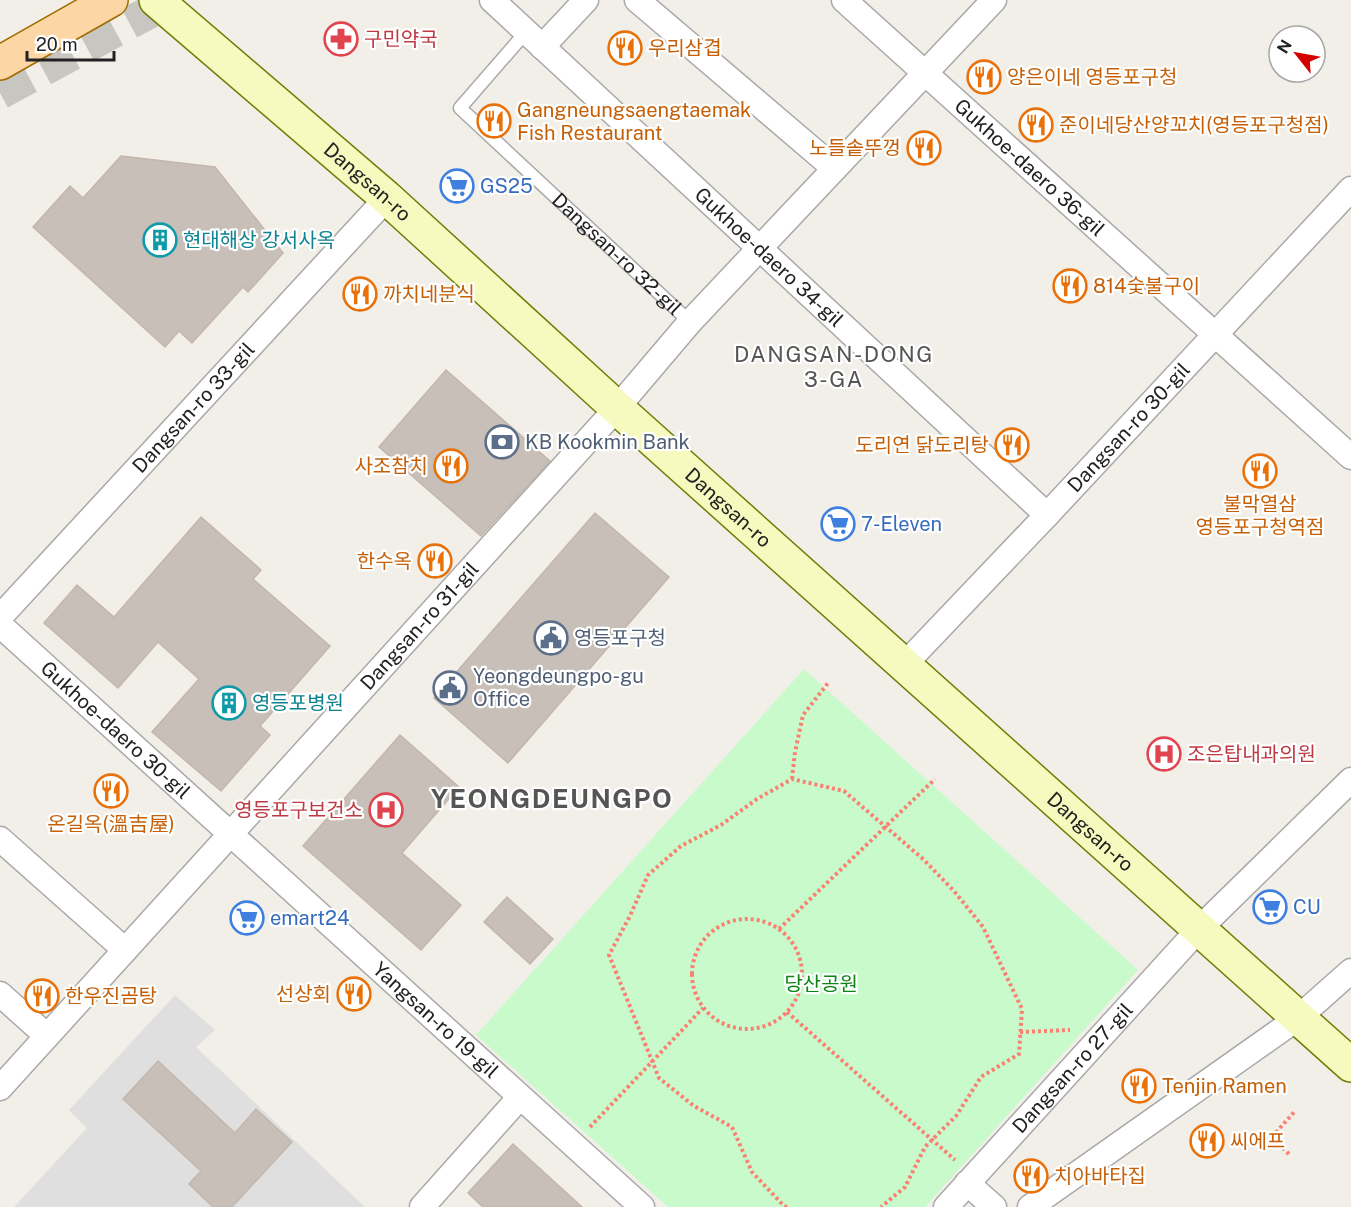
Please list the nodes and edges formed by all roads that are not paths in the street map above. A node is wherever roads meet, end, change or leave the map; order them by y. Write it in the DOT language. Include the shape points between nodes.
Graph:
graph roads {
  1 [pos="111,0"];
  2 [pos="156,0"];
  3 [pos="492,0"];
  4 [pos="586,0"];
  5 [pos="637,0"];
  6 [pos="844,0"];
  7 [pos="994,0"];
  8 [pos="534,40"];
  9 [pos="0,63"];
  10 [pos="925,72"];
  11 [pos="834,168"];
  12 [pos="1351,189"];
  13 [pos="387,198"];
  14 [pos="759,248"];
  15 [pos="690,322"];
  16 [pos="1215,335"];
  17 [pos="617,408"];
  18 [pos="1351,457"];
  19 [pos="1047,515"];
  20 [pos="0,617"];
  21 [pos="0,625"];
  22 [pos="904,665"];
  23 [pos="1351,780"];
  24 [pos="230,834"];
  25 [pos="0,839"];
  26 [pos="1199,929"];
  27 [pos="125,950"];
  28 [pos="1351,971"];
  29 [pos="0,994"];
  30 [pos="1298,1018"];
  31 [pos="47,1036"];
  32 [pos="1351,1065"];
  33 [pos="0,1088"];
  34 [pos="520,1097"];
  35 [pos="970,1179"];
  36 [pos="422,1207"];
  37 [pos="642,1207"];
  38 [pos="946,1207"];
  39 [pos="994,1207"];
  40 [pos="1030,1207"];
  1 -- 9 [label="main road"];
  2 -- 13 [label="main road, Dangsan-ro"];
  3 -- 8 [label="street, Gukhoe-daero 34-gil"];
  4 -- 8 [label="street"];
  5 -- 11 [label="street"];
  6 -- 10 [label="street, Gukhoe-daero 36-gil"];
  7 -- 10 [label="street, Dangsan-ro 32-gil"];
  8 -- 14 [label="street, Gukhoe-daero 34-gil"];
  8 -- 15 [label="lane, Dangsan-ro 32-gil" via="460,108"];
  10 -- 11 [label="street, Dangsan-ro 32-gil"];
  10 -- 16 [label="street, Gukhoe-daero 36-gil"];
  11 -- 14 [label="street, Dangsan-ro 32-gil"];
  12 -- 16 [label="street, Dangsan-ro 30-gil"];
  13 -- 17 [label="main road, Dangsan-ro"];
  13 -- 20 [label="street, Dangsan-ro 33-gil"];
  14 -- 15 [label="street, Dangsan-ro 32-gil"];
  14 -- 19 [label="street, Gukhoe-daero 34-gil"];
  15 -- 17 [label="street, Dangsan-ro 32-gil"];
  16 -- 18 [label="street, Gukhoe-daero 36-gil"];
  16 -- 19 [label="street, Dangsan-ro 30-gil"];
  17 -- 22 [label="main road, Dangsan-ro"];
  17 -- 24 [label="street, Dangsan-ro 31-gil"];
  19 -- 22 [label="street, Dangsan-ro 30-gil"];
  21 -- 24 [label="street, Gukhoe-daero 30-gil"];
  22 -- 26 [label="main road, Dangsan-ro"];
  23 -- 26 [label="street, Dangsan-ro 27-gil"];
  24 -- 27 [label="street, Dangsan-ro 31-gil"];
  24 -- 34 [label="street, Yangsan-ro 19-gil"];
  25 -- 27 [label="street"];
  26 -- 30 [label="main road, Dangsan-ro"];
  26 -- 35 [label="street, Dangsan-ro 27-gil"];
  27 -- 31 [label="street, Dangsan-ro 31-gil"];
  28 -- 30 [label="street"];
  29 -- 31 [label="street"];
  30 -- 32 [label="main road, Dangsan-ro"];
  30 -- 40 [label="street"];
  31 -- 33 [label="street, Dangsan-ro 31-gil"];
  34 -- 36 [label="street"];
  34 -- 37 [label="street, Yangsan-ro 19-gil"];
  35 -- 38 [label="street, Dangsan-ro 27-gil"];
  35 -- 39 [label="street"];
}
